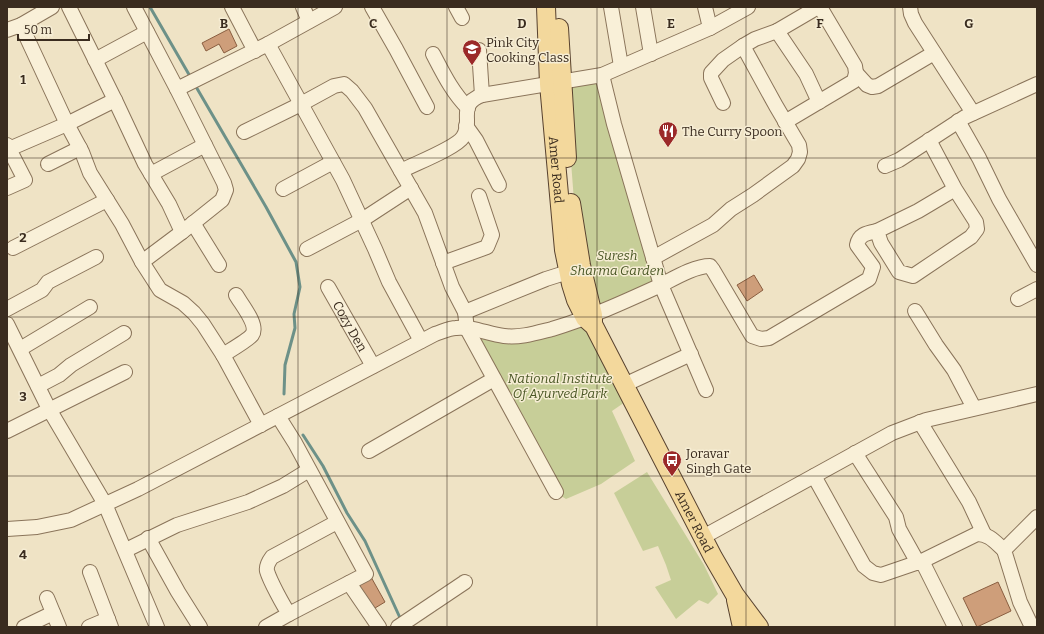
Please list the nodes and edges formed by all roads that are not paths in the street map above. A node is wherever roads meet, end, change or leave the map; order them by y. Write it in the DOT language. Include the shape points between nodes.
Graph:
graph roads {
  1 [pos="52,7"];
  2 [pos="69,7"];
  3 [pos="134,7"];
  4 [pos="232,7"];
  5 [pos="303,7"];
  6 [pos="335,7"];
  7 [pos="372,7"];
  8 [pos="546,7"];
  9 [pos="558,7"];
  10 [pos="611,7"];
  11 [pos="643,7"];
  12 [pos="705,7"];
  13 [pos="748,7"];
  14 [pos="819,7"];
  15 [pos="910,7"];
  16 [pos="309,21"];
  17 [pos="22,25"];
  18 [pos="710,28"];
  19 [pos="7,30"];
  20 [pos="777,31"];
  21 [pos="147,32"];
  22 [pos="268,44"];
  23 [pos="744,46"];
  24 [pos="479,50"];
  25 [pos="255,51"];
  26 [pos="934,53"];
  27 [pos="433,54"];
  28 [pos="651,54"];
  29 [pos="95,60"];
  30 [pos="621,66"];
  31 [pos="856,73"];
  32 [pos="602,74"];
  33 [pos="555,83"];
  34 [pos="1037,84"];
  35 [pos="183,86"];
  36 [pos="482,95"];
  37 [pos="115,100"];
  38 [pos="819,102"];
  39 [pos="723,103"];
  40 [pos="301,104"];
  41 [pos="427,107"];
  42 [pos="468,108"];
  43 [pos="973,113"];
  44 [pos="958,121"];
  45 [pos="785,122"];
  46 [pos="67,124"];
  47 [pos="466,126"];
  48 [pos="244,132"];
  49 [pos="929,140"];
  50 [pos="205,145"];
  51 [pos="8,147"];
  52 [pos="80,148"];
  53 [pos="333,162"];
  54 [pos="48,164"];
  55 [pos="885,166"];
  56 [pos="401,171"];
  57 [pos="151,174"];
  58 [pos="499,184"];
  59 [pos="7,188"];
  60 [pos="411,188"];
  61 [pos="283,189"];
  62 [pos="955,189"];
  63 [pos="479,196"];
  64 [pos="107,200"];
  65 [pos="362,220"];
  66 [pos="188,228"];
  67 [pos="877,231"];
  68 [pos="13,248"];
  69 [pos="307,250"];
  70 [pos="96,257"];
  71 [pos="653,258"];
  72 [pos="142,262"];
  73 [pos="443,263"];
  74 [pos="218,265"];
  75 [pos="1037,265"];
  76 [pos="568,272"];
  77 [pos="661,285"];
  78 [pos="328,287"];
  79 [pos="1037,289"];
  80 [pos="236,295"];
  81 [pos="1018,299"];
  82 [pos="90,307"];
  83 [pos="7,309"];
  84 [pos="915,311"];
  85 [pos="465,312"];
  86 [pos="591,320"];
  87 [pos="7,324"];
  88 [pos="467,329"];
  89 [pos="124,333"];
  90 [pos="421,341"];
  91 [pos="20,349"];
  92 [pos="691,354"];
  93 [pos="223,356"];
  94 [pos="372,366"];
  95 [pos="125,372"];
  96 [pos="494,379"];
  97 [pos="624,385"];
  98 [pos="38,386"];
  99 [pos="706,390"];
  100 [pos="1037,394"];
  101 [pos="974,408"];
  102 [pos="49,409"];
  103 [pos="281,414"];
  104 [pos="920,422"];
  105 [pos="261,425"];
  106 [pos="7,431"];
  107 [pos="369,451"];
  108 [pos="855,453"];
  109 [pos="309,470"];
  110 [pos="814,476"];
  111 [pos="556,492"];
  112 [pos="105,504"];
  113 [pos="1037,517"];
  114 [pos="338,522"];
  115 [pos="7,528"];
  116 [pos="984,534"];
  117 [pos="703,537"];
  118 [pos="148,538"];
  119 [pos="126,550"];
  120 [pos="1004,550"];
  121 [pos="920,562"];
  122 [pos="90,572"];
  123 [pos="465,582"];
  124 [pos="349,583"];
  125 [pos="735,595"];
  126 [pos="46,598"];
  127 [pos="53,613"];
  128 [pos="289,614"];
  129 [pos="110,623"];
  130 [pos="271,625"];
  131 [pos="24,627"];
  132 [pos="59,627"];
  133 [pos="89,627"];
  134 [pos="157,627"];
  135 [pos="200,627"];
  136 [pos="380,627"];
  137 [pos="398,627"];
  138 [pos="742,627"];
  139 [pos="759,627"];
  140 [pos="955,627"];
  141 [pos="1032,627"];
  1 -- 17 [label="street"];
  2 -- 29 [label="street"];
  3 -- 21 [label="street"];
  4 -- 25 [label="street"];
  5 -- 16 [label="street"];
  6 -- 16 [label="street"];
  7 -- 41 [label="street"];
  8 -- 33 [label="main road, Amer Road"];
  9 -- 33 [label="main road, Amer Road"];
  10 -- 30 [label="street"];
  11 -- 28 [label="street"];
  12 -- 18 [label="street"];
  13 -- 18 [label="street"];
  14 -- 20 [label="street"];
  14 -- 31 [label="street" via="855,66"];
  15 -- 26 [label="street" via="915,23"];
  16 -- 22 [label="street"];
  17 -- 19 [label="street"];
  17 -- 46 [label="street"];
  18 -- 28 [label="street"];
  20 -- 23 [label="street"];
  20 -- 38 [label="street" via="806,74"];
  21 -- 29 [label="street"];
  21 -- 35 [label="street"];
  22 -- 25 [label="street"];
  22 -- 40 [label="street"];
  23 -- 39 [label="street" via="723,60 711,73"];
  23 -- 45 [label="street"];
  24 -- 36 [label="street"];
  25 -- 35 [label="street"];
  26 -- 31 [label="street" via="872,88"];
  26 -- 43 [label="street"];
  27 -- 42 [label="street" via="458,99"];
  28 -- 30 [label="street"];
  29 -- 37 [label="street"];
  30 -- 32 [label="street"];
  31 -- 38 [label="street" via="854,81"];
  32 -- 33 [label="street"];
  32 -- 71 [label="street"];
  33 -- 36 [label="street"];
  33 -- 76 [label="main road, Amer Road" via="558,194"];
  33 -- 86 [label="main road, Amer Road" via="572,214"];
  34 -- 43 [label="street"];
  35 -- 50 [label="street"];
  36 -- 42 [label="street" via="470,102"];
  37 -- 46 [label="street"];
  37 -- 57 [label="street"];
  38 -- 45 [label="street"];
  40 -- 48 [label="street"];
  40 -- 53 [label="street"];
  40 -- 56 [label="street" via="334,86 344,84 365,108"];
  42 -- 47 [label="street"];
  43 -- 44 [label="street"];
  44 -- 49 [label="street"];
  44 -- 75 [label="street"];
  45 -- 71 [label="street" via="799,145 798,159 793,166 731,209 714,225"];
  46 -- 51 [label="street"];
  46 -- 52 [label="street"];
  47 -- 56 [label="street" via="463,138 455,145"];
  47 -- 58 [label="street"];
  49 -- 55 [label="street"];
  49 -- 62 [label="street"];
  50 -- 57 [label="street"];
  50 -- 66 [label="street" via="226,190 222,200"];
  51 -- 59 [label="street" via="25,180"];
  52 -- 54 [label="street"];
  52 -- 64 [label="street" via="90,173"];
  53 -- 61 [label="street"];
  53 -- 65 [label="street"];
  56 -- 60 [label="street"];
  57 -- 66 [label="street" via="169,204"];
  60 -- 65 [label="street"];
  60 -- 73 [label="street" via="425,213"];
  62 -- 67 [label="street"];
  62 -- 67 [label="street" via="976,222 976,228 971,237 913,276 899,272 881,243"];
  63 -- 73 [label="street" via="492,235 490,242 487,247"];
  64 -- 68 [label="street"];
  64 -- 72 [label="street"];
  65 -- 69 [label="street"];
  65 -- 90 [label="street" via="388,282"];
  66 -- 72 [label="street"];
  66 -- 74 [label="street"];
  67 -- 77 [label="street" via="858,239 857,245 873,267 869,279 769,338 760,339 752,336 710,266 682,274"];
  70 -- 83 [label="street" via="48,282 42,290"];
  71 -- 77 [label="street"];
  72 -- 93 [label="street" via="160,290 183,303 194,313"];
  73 -- 85 [label="street"];
  76 -- 85 [label="street"];
  76 -- 86 [label="main road, Amer Road" via="576,300"];
  77 -- 86 [label="street"];
  77 -- 92 [label="street"];
  78 -- 94 [label="street, Cozy Den"];
  79 -- 81 [label="street"];
  80 -- 93 [label="street" via="254,330 252,336"];
  82 -- 91 [label="street"];
  84 -- 101 [label="street" via="954,370"];
  85 -- 88 [label="street"];
  86 -- 88 [label="street" via="526,335 504,336"];
  86 -- 97 [label="main road, Amer Road"];
  87 -- 91 [label="street"];
  88 -- 90 [label="street" via="455,328"];
  88 -- 96 [label="street"];
  89 -- 98 [label="street"];
  90 -- 94 [label="street"];
  91 -- 98 [label="street"];
  92 -- 97 [label="street"];
  92 -- 99 [label="street"];
  93 -- 105 [label="street"];
  94 -- 103 [label="street"];
  95 -- 102 [label="street"];
  96 -- 107 [label="street"];
  96 -- 111 [label="street"];
  97 -- 117 [label="main road, Amer Road"];
  98 -- 102 [label="street"];
  100 -- 101 [label="street"];
  101 -- 104 [label="street"];
  102 -- 106 [label="street"];
  102 -- 112 [label="street"];
  103 -- 105 [label="street"];
  103 -- 109 [label="street"];
  104 -- 108 [label="street" via="892,433"];
  104 -- 116 [label="street" via="969,502"];
  105 -- 112 [label="street"];
  108 -- 110 [label="street"];
  108 -- 121 [label="street" via="896,517 899,529"];
  109 -- 114 [label="street"];
  109 -- 118 [label="street" via="283,486 248,502 177,525"];
  110 -- 117 [label="street"];
  110 -- 121 [label="street" via="864,566 881,575"];
  112 -- 115 [label="street" via="71,520 37,528"];
  112 -- 119 [label="street"];
  113 -- 120 [label="street"];
  114 -- 124 [label="street" via="366,574"];
  114 -- 128 [label="street" via="272,557 267,564 267,571"];
  116 -- 120 [label="street"];
  116 -- 121 [label="street" via="977,534"];
  117 -- 125 [label="main road, Amer Road"];
  118 -- 119 [label="street"];
  118 -- 135 [label="street"];
  119 -- 134 [label="street"];
  120 -- 141 [label="street" via="1020,602"];
  121 -- 140 [label="street"];
  122 -- 129 [label="street"];
  123 -- 137 [label="street"];
  124 -- 128 [label="street"];
  124 -- 136 [label="street"];
  125 -- 138 [label="main road"];
  125 -- 139 [label="main road, Amer Road"];
  126 -- 127 [label="street"];
  127 -- 131 [label="street"];
  127 -- 132 [label="street"];
  128 -- 130 [label="street"];
  129 -- 133 [label="street"];
}
